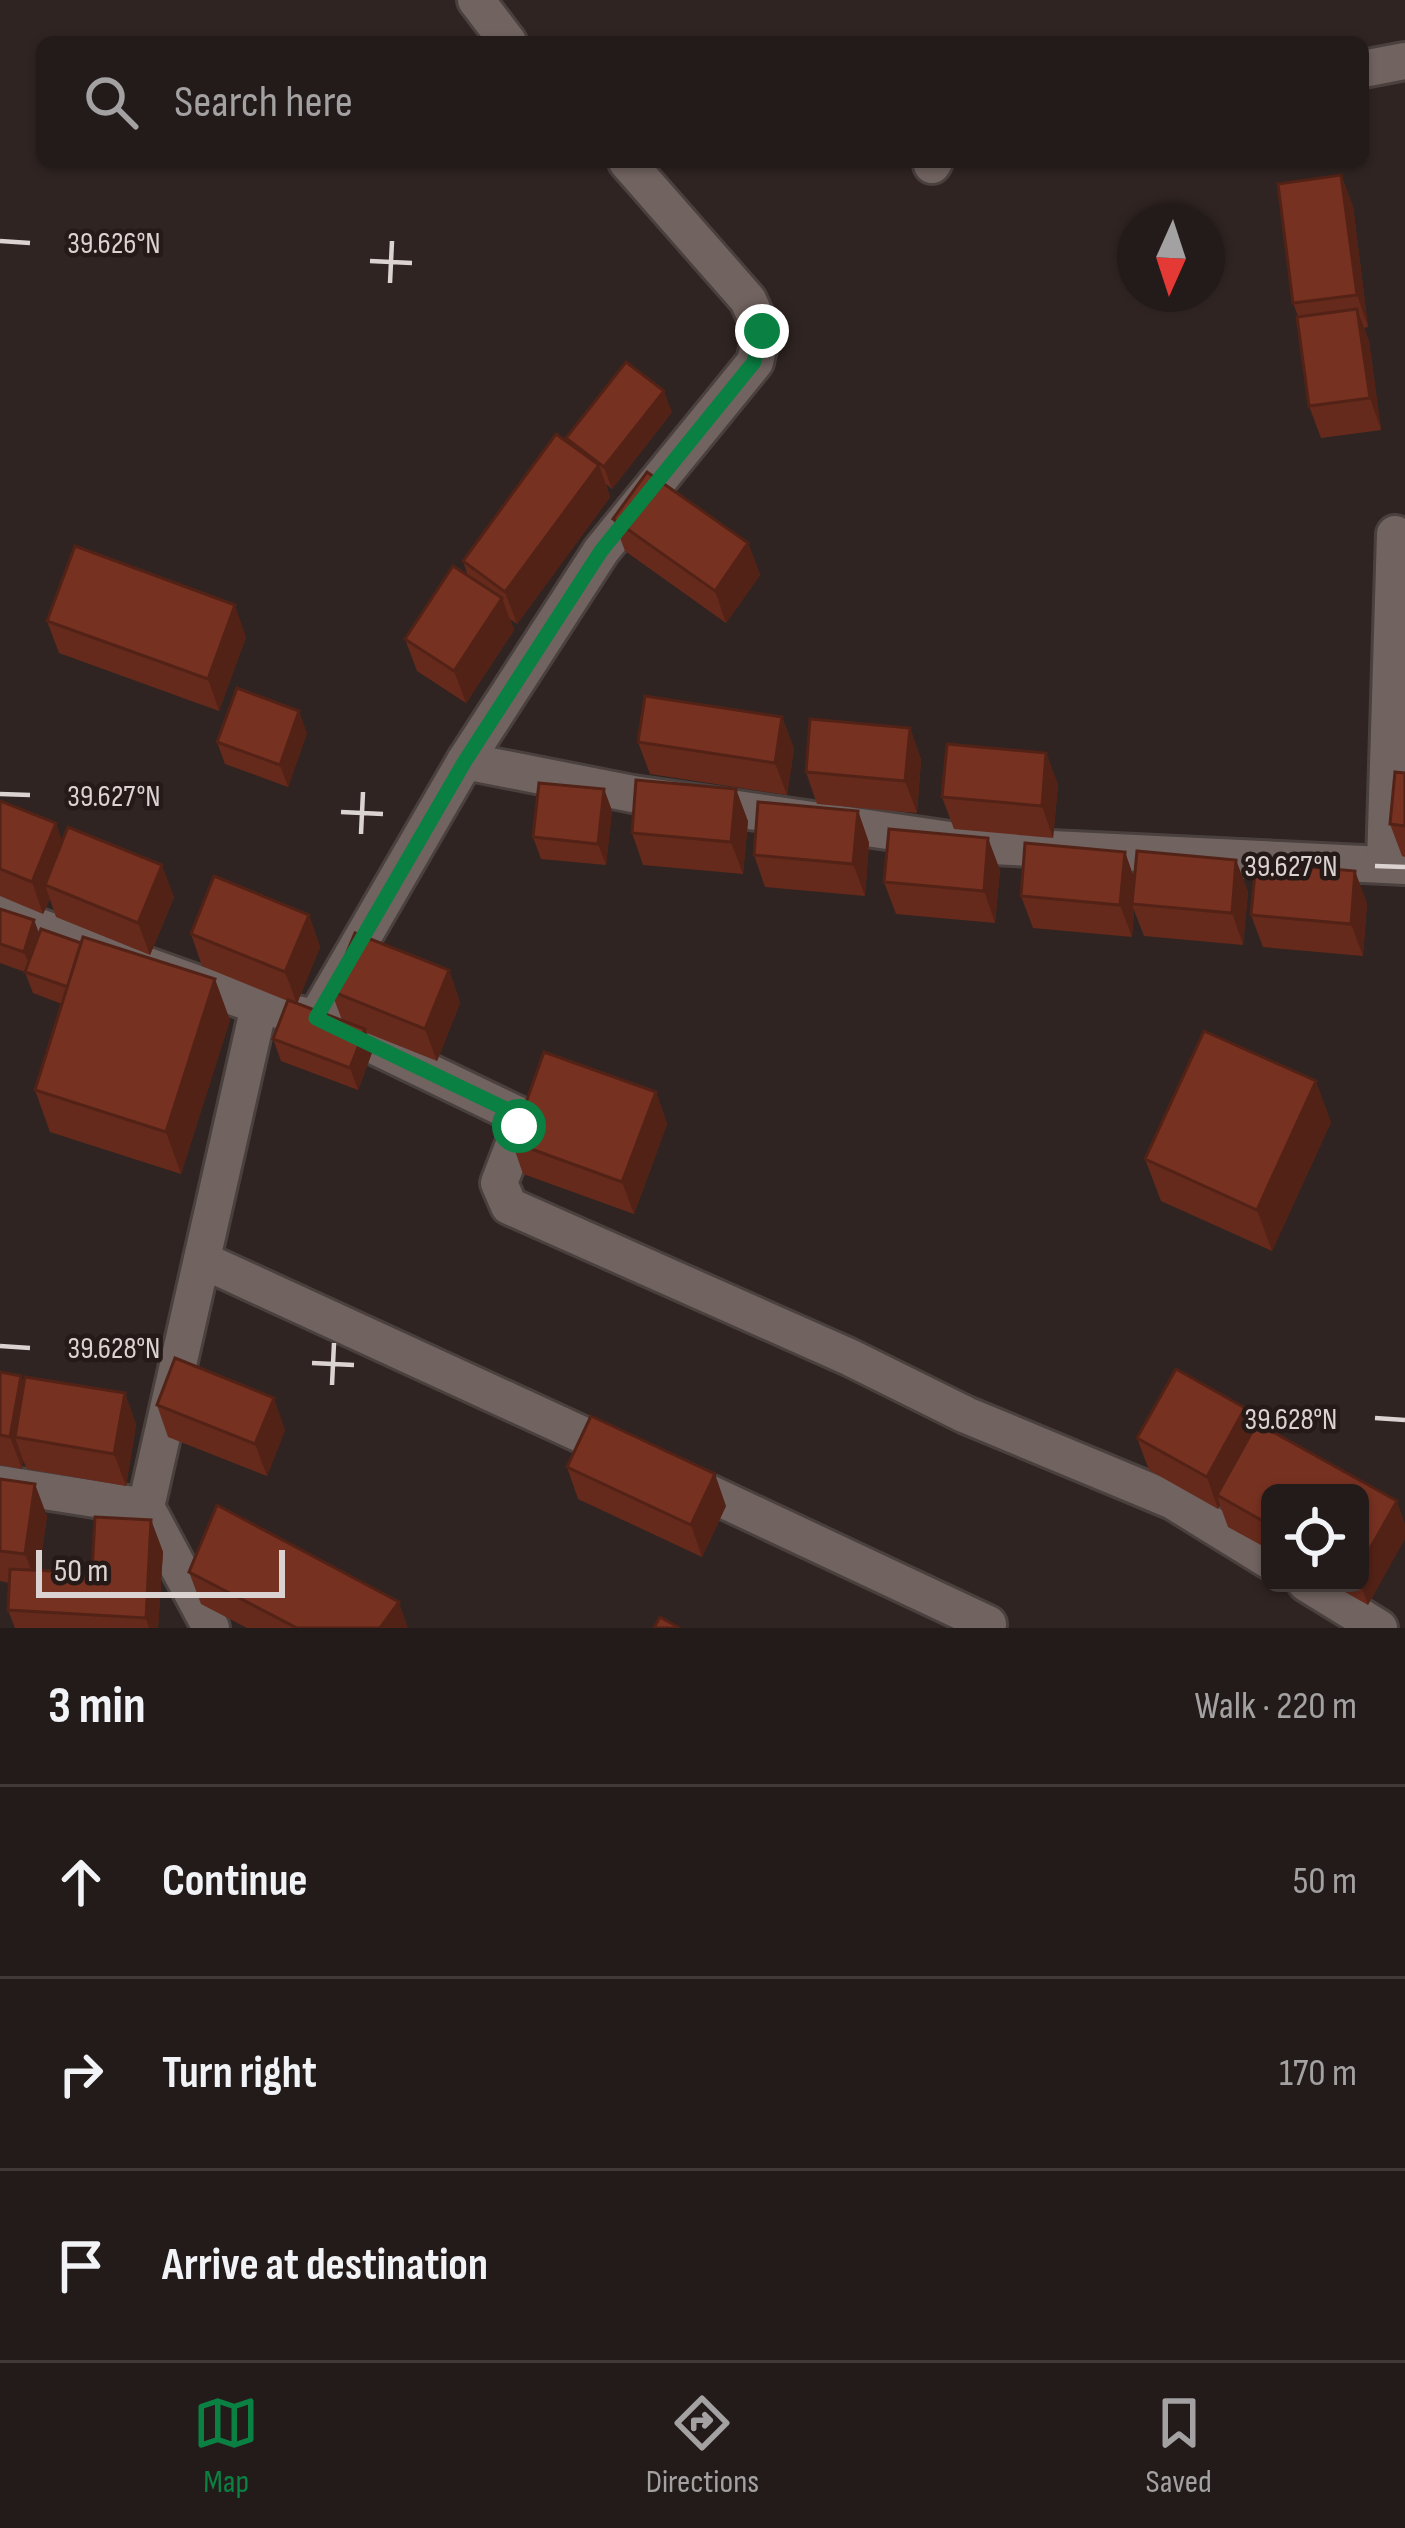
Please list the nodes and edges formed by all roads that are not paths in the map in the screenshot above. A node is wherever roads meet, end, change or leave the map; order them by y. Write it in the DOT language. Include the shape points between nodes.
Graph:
graph roads {
  1 [pos="476,0"];
  2 [pos="503,36"];
  3 [pos="1405,62"];
  4 [pos="1369,68"];
  5 [pos="631,168"];
  6 [pos="1395,534"];
  7 [pos="465,761"];
  8 [pos="1395,865"];
  9 [pos="0,913"];
  10 [pos="259,1006"];
  11 [pos="316,1018"];
  12 [pos="202,1260"];
  13 [pos="0,1484"];
  14 [pos="146,1507"];
  15 [pos="1261,1555"];
  16 [pos="1320,1592"];
  17 [pos="988,1624"];
  18 [pos="211,1628"];
  19 [pos="1378,1628"];
  1 -- 2 [label="street"];
  3 -- 4 [label="street"];
  5 -- 7 [label="street" via="748,301 762,331 754,362 601,551"];
  6 -- 8 [label="street"];
  7 -- 8 [label="street" via="991,846"];
  7 -- 11 [label="street"];
  9 -- 10 [label="street"];
  10 -- 11 [label="street"];
  10 -- 12 [label="street"];
  11 -- 15 [label="street" via="518,1115 499,1183 509,1206 1173,1501"];
  12 -- 14 [label="street"];
  12 -- 17 [label="street"];
  13 -- 14 [label="street"];
  14 -- 18 [label="street"];
  16 -- 19 [label="street"];
}
